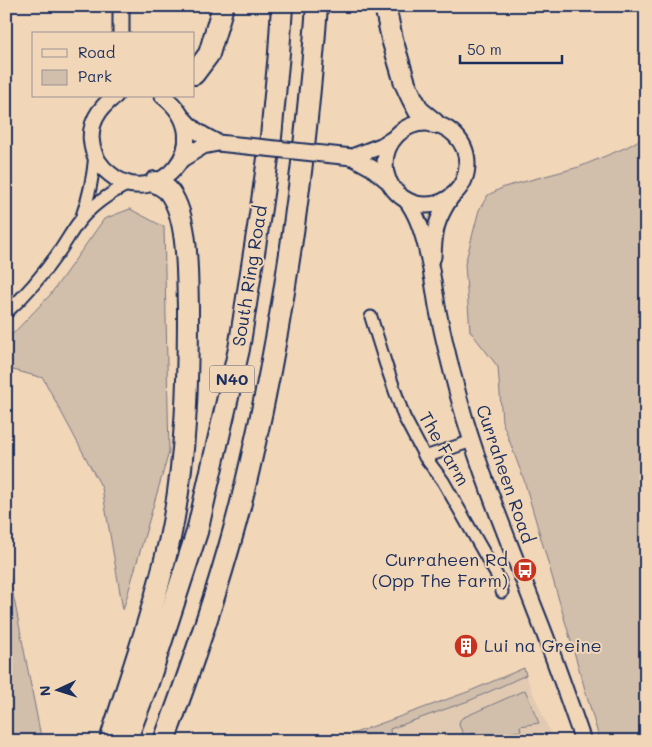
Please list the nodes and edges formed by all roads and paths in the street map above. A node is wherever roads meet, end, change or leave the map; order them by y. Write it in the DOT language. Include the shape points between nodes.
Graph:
graph roads {
  1 [pos="122,6"];
  2 [pos="223,6"];
  3 [pos="282,6"];
  4 [pos="317,6"];
  5 [pos="384,6"];
  6 [pos="121,32"];
  7 [pos="195,73"];
  8 [pos="166,98"];
  9 [pos="109,99"];
  10 [pos="182,116"];
  11 [pos="434,123"];
  12 [pos="393,139"];
  13 [pos="218,143"];
  14 [pos="95,155"];
  15 [pos="352,157"];
  16 [pos="182,159"];
  17 [pos="155,182"];
  18 [pos="389,182"];
  19 [pos="129,184"];
  20 [pos="452,196"];
  21 [pos="407,201"];
  22 [pos="79,222"];
  23 [pos="432,271"];
  24 [pos="6,313"];
  25 [pos="372,317"];
  26 [pos="472,442"];
  27 [pos="425,457"];
  28 [pos="502,592"];
  29 [pos="110,741"];
  30 [pos="126,741"];
  31 [pos="164,741"];
  32 [pos="583,741"];
  1 -- 6 [label="street"];
  2 -- 7 [label="highway" via="208,54"];
  3 -- 30 [label="highway, South Ring Road / N40" via="271,137 239,349 197,532"];
  4 -- 31 [label="highway, South Ring Road / N40" via="306,135 274,354 237,520 195,657"];
  5 -- 11 [label="highway" via="405,83 419,110"];
  8 -- 10 [label="street"];
  9 -- 14 [label="street" via="94,122 92,144"];
  10 -- 13 [label="street" via="187,124"];
  10 -- 16 [label="street" via="186,130"];
  11 -- 12 [label="street" via="412,125"];
  11 -- 20 [label="street, Curraheen Road" via="454,133 466,153 465,179"];
  12 -- 15 [label="street"];
  12 -- 18 [label="street" via="385,160"];
  13 -- 15 [label="street, bridge"];
  13 -- 16 [label="street" via="203,146"];
  14 -- 19 [label="street" via="103,168"];
  14 -- 22 [label="street" via="91,191"];
  15 -- 18 [label="street, Curraheen Road"];
  16 -- 17 [label="street" via="166,177"];
  17 -- 19 [label="street"];
  17 -- 29 [label="highway" via="170,193 183,229 188,296 185,430 170,538"];
  18 -- 21 [label="street, Curraheen Road"];
  19 -- 22 [label="street" via="101,200"];
  20 -- 21 [label="street" via="430,205"];
  20 -- 23 [label="street, Curraheen Road" via="436,226"];
  21 -- 23 [label="street, Curraheen Road" via="416,214"];
  22 -- 24 [label="street" via="38,280"];
  23 -- 26 [label="street, Curraheen Road" via="445,341"];
  25 -- 27 [label="street, The Farm" via="404,417"];
  26 -- 27 [label="street"];
  26 -- 32 [label="street, Curraheen Road"];
  27 -- 28 [label="street, The Farm" via="443,481 500,581"];
}
